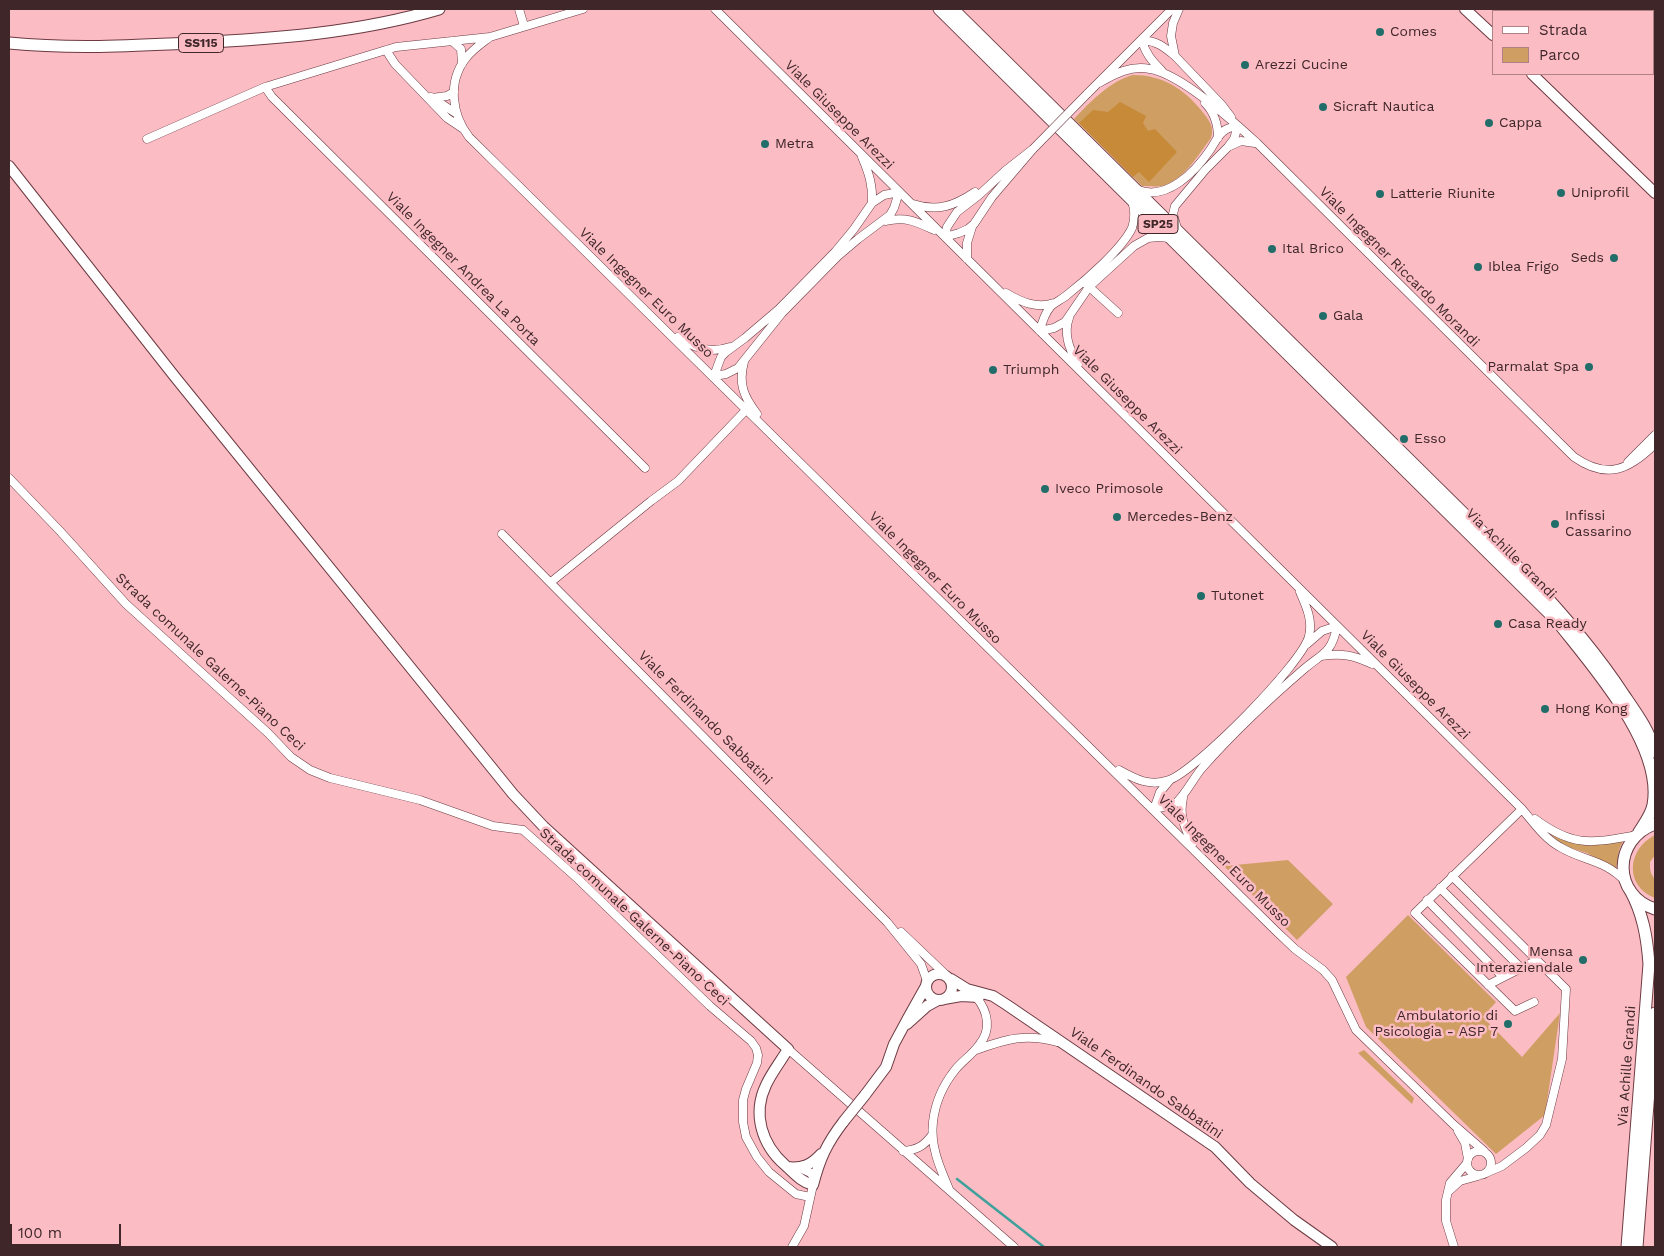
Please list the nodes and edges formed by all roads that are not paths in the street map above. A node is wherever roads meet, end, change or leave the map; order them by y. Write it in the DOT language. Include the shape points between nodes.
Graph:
graph roads {
  1 [pos="439,9"];
  2 [pos="519,9"];
  3 [pos="583,9"];
  4 [pos="715,9"];
  5 [pos="934,9"];
  6 [pos="939,9"];
  7 [pos="954,9"];
  8 [pos="1172,9"];
  9 [pos="1179,9"];
  10 [pos="1465,9"];
  11 [pos="962,25"];
  12 [pos="524,26"];
  13 [pos="1492,34"];
  14 [pos="490,37"];
  15 [pos="1142,40"];
  16 [pos="452,41"];
  17 [pos="9,43"];
  18 [pos="386,50"];
  19 [pos="1175,56"];
  20 [pos="462,64"];
  21 [pos="1163,73"];
  22 [pos="1533,75"];
  23 [pos="1099,83"];
  24 [pos="265,87"];
  25 [pos="1193,91"];
  26 [pos="422,92"];
  27 [pos="454,92"];
  28 [pos="432,98"];
  29 [pos="457,114"];
  30 [pos="447,118"];
  31 [pos="1238,126"];
  32 [pos="463,130"];
  33 [pos="147,139"];
  34 [pos="1218,139"];
  35 [pos="1257,143"];
  36 [pos="1228,147"];
  37 [pos="1033,149"];
  38 [pos="859,151"];
  39 [pos="9,166"];
  40 [pos="1005,171"];
  41 [pos="899,192"];
  42 [pos="1132,193"];
  43 [pos="1655,193"];
  44 [pos="872,203"];
  45 [pos="911,204"];
  46 [pos="884,221"];
  47 [pos="974,224"];
  48 [pos="943,235"];
  49 [pos="1177,237"];
  50 [pos="967,259"];
  51 [pos="1087,284"];
  52 [pos="994,286"];
  53 [pos="1058,301"];
  54 [pos="1118,313"];
  55 [pos="1071,314"];
  56 [pos="659,324"];
  57 [pos="1040,331"];
  58 [pos="734,345"];
  59 [pos="744,362"];
  60 [pos="1082,372"];
  61 [pos="714,376"];
  62 [pos="747,409"];
  63 [pos="1359,417"];
  64 [pos="773,435"];
  65 [pos="1655,436"];
  66 [pos="1655,444"];
  67 [pos="645,468"];
  68 [pos="1616,469"];
  69 [pos="9,478"];
  70 [pos="502,534"];
  71 [pos="551,582"];
  72 [pos="1298,588"];
  73 [pos="1337,626"];
  74 [pos="1307,644"];
  75 [pos="1322,656"];
  76 [pos="1380,668"];
  77 [pos="1655,752"];
  78 [pos="1111,766"];
  79 [pos="1170,780"];
  80 [pos="1183,796"];
  81 [pos="1154,809"];
  82 [pos="1522,809"];
  83 [pos="1655,824"];
  84 [pos="1638,833"];
  85 [pos="1199,854"];
  86 [pos="1452,876"];
  87 [pos="1628,886"];
  88 [pos="1440,888"];
  89 [pos="1428,900"];
  90 [pos="1655,909"];
  91 [pos="887,922"];
  92 [pos="1536,960"];
  93 [pos="1521,968"];
  94 [pos="948,977"];
  95 [pos="1503,977"];
  96 [pos="927,984"];
  97 [pos="1488,985"];
  98 [pos="976,997"];
  99 [pos="941,999"];
  100 [pos="1534,1002"];
  101 [pos="1007,1005"];
  102 [pos="1655,1012"];
  103 [pos="903,1028"];
  104 [pos="1067,1045"];
  105 [pos="788,1049"];
  106 [pos="974,1051"];
  107 [pos="1454,1125"];
  108 [pos="932,1135"];
  109 [pos="903,1151"];
  110 [pos="1484,1151"];
  111 [pos="822,1152"];
  112 [pos="1490,1158"];
  113 [pos="1512,1158"];
  114 [pos="1467,1161"];
  115 [pos="787,1167"];
  116 [pos="800,1168"];
  117 [pos="1483,1174"];
  118 [pos="813,1182"];
  119 [pos="1449,1191"];
  120 [pos="951,1192"];
  121 [pos="810,1196"];
  122 [pos="792,1247"];
  123 [pos="1014,1247"];
  124 [pos="1332,1247"];
  125 [pos="1454,1247"];
  126 [pos="1627,1247"];
  127 [pos="1637,1247"];
  1 -- 17 [label="main road, SS115" via="351,29 273,38 117,47"];
  2 -- 12 [label="street"];
  3 -- 12 [label="street"];
  4 -- 38 [label="street, Viale Giuseppe Arezzi"];
  5 -- 11 [label="main road" via="941,16"];
  6 -- 11 [label="main road, SP25"];
  7 -- 11 [label="main road"];
  8 -- 15 [label="street"];
  9 -- 19 [label="street" via="1171,36"];
  10 -- 13 [label="street"];
  11 -- 42 [label="main road, SP25"];
  12 -- 14 [label="street"];
  14 -- 16 [label="street"];
  14 -- 20 [label="street, Viale Ingegner Euro Musso" via="476,47"];
  15 -- 19 [label="street" via="1153,40"];
  15 -- 21 [label="street" via="1150,59"];
  15 -- 23 [label="street"];
  16 -- 18 [label="street"];
  16 -- 20 [label="street" via="461,48"];
  18 -- 24 [label="street"];
  18 -- 26 [label="street"];
  19 -- 31 [label="street"];
  20 -- 27 [label="street, Viale Ingegner Euro Musso"];
  21 -- 23 [label="street" via="1149,68 1130,69"];
  21 -- 25 [label="street"];
  22 -- 43 [label="street"];
  23 -- 37 [label="street, bridge"];
  24 -- 33 [label="street"];
  24 -- 67 [label="street, Viale Ingegner Andrea La Porta" via="272,98"];
  25 -- 31 [label="street"];
  25 -- 34 [label="street" via="1214,116"];
  26 -- 28 [label="street"];
  26 -- 30 [label="street"];
  27 -- 28 [label="street"];
  27 -- 29 [label="street, Viale Ingegner Euro Musso"];
  28 -- 29 [label="street"];
  29 -- 30 [label="street"];
  29 -- 32 [label="street, Viale Ingegner Euro Musso"];
  30 -- 32 [label="street"];
  31 -- 34 [label="street" via="1226,129"];
  31 -- 35 [label="street, Viale Ingegner Riccardo Morandi"];
  31 -- 36 [label="street" via="1237,134"];
  32 -- 56 [label="street, Viale Ingegner Euro Musso"];
  34 -- 42 [label="street" via="1178,184 1152,193"];
  35 -- 36 [label="street" via="1241,141"];
  35 -- 68 [label="street, Viale Ingegner Riccardo Morandi" via="1574,457 1596,469"];
  36 -- 49 [label="street" via="1175,206 1173,214"];
  37 -- 40 [label="street"];
  37 -- 47 [label="street" via="992,197"];
  38 -- 41 [label="street, Viale Giuseppe Arezzi"];
  38 -- 44 [label="street" via="871,178"];
  39 -- 105 [label="street" via="175,377 513,794 551,834"];
  40 -- 45 [label="street" via="968,197 944,207 933,209"];
  40 -- 48 [label="street" via="957,212"];
  41 -- 44 [label="street"];
  41 -- 45 [label="street, Viale Giuseppe Arezzi"];
  41 -- 46 [label="street" via="894,208"];
  42 -- 49 [label="main road, SP25"];
  42 -- 51 [label="street" via="1135,214 1129,232"];
  44 -- 58 [label="street" via="848,236 804,284"];
  45 -- 48 [label="street, Viale Giuseppe Arezzi"];
  46 -- 48 [label="street" via="915,221"];
  46 -- 59 [label="street" via="838,256 782,313"];
  47 -- 48 [label="street" via="959,234"];
  47 -- 50 [label="street" via="966,243"];
  48 -- 50 [label="street, Viale Giuseppe Arezzi"];
  49 -- 51 [label="street" via="1142,240"];
  49 -- 63 [label="main road, SP25"];
  50 -- 52 [label="street, Viale Giuseppe Arezzi"];
  51 -- 53 [label="street"];
  51 -- 54 [label="street"];
  51 -- 55 [label="street"];
  52 -- 53 [label="street" via="1022,303 1041,305"];
  52 -- 57 [label="street, Viale Giuseppe Arezzi"];
  53 -- 57 [label="street" via="1048,310"];
  55 -- 57 [label="street" via="1060,326"];
  55 -- 60 [label="street" via="1068,342"];
  56 -- 58 [label="street" via="700,349 719,350"];
  56 -- 61 [label="street, Viale Ingegner Euro Musso"];
  57 -- 60 [label="street, Viale Giuseppe Arezzi"];
  58 -- 61 [label="street" via="721,357"];
  59 -- 61 [label="street" via="732,372"];
  59 -- 64 [label="street" via="741,379 747,400"];
  60 -- 72 [label="street, Viale Giuseppe Arezzi"];
  61 -- 62 [label="street, Viale Ingegner Euro Musso"];
  62 -- 64 [label="street, Viale Ingegner Euro Musso"];
  62 -- 71 [label="street" via="678,482"];
  63 -- 77 [label="main road, Via Achille Grandi" via="1562,612 1646,727"];
  63 -- 84 [label="main road, Via Achille Grandi" via="1558,621 1637,731 1653,779 1653,806"];
  64 -- 78 [label="street, Viale Ingegner Euro Musso"];
  65 -- 68 [label="street" via="1630,461"];
  66 -- 68 [label="street, Viale Ingegner Riccardo Morandi" via="1633,463"];
  69 -- 121 [label="street, Strada comunale Galerne-Piano Ceci" via="126,604 291,757 330,778 420,800 493,826 523,830 578,879 751,1041 758,1055 743,1100 746,1137 769,1172 796,1194"];
  70 -- 71 [label="street, Viale Ferdinando Sabbatini"];
  71 -- 91 [label="street, Viale Ferdinando Sabbatini"];
  72 -- 73 [label="street, Viale Giuseppe Arezzi"];
  72 -- 74 [label="street" via="1310,618"];
  73 -- 74 [label="street" via="1322,631"];
  73 -- 75 [label="street" via="1332,644"];
  73 -- 76 [label="street, Viale Giuseppe Arezzi"];
  74 -- 79 [label="street" via="1235,726 1192,766"];
  75 -- 76 [label="street" via="1350,655"];
  75 -- 80 [label="street" via="1270,698 1239,729 1201,770"];
  76 -- 82 [label="street, Viale Giuseppe Arezzi"];
  78 -- 79 [label="street" via="1138,781 1159,783"];
  78 -- 81 [label="street, Viale Ingegner Euro Musso"];
  79 -- 81 [label="street" via="1160,792"];
  80 -- 81 [label="street" via="1172,805"];
  80 -- 85 [label="street" via="1182,821"];
  81 -- 85 [label="street, Viale Ingegner Euro Musso"];
  82 -- 84 [label="street" via="1553,832 1573,840 1592,841"];
  82 -- 86 [label="street"];
  82 -- 87 [label="street" via="1549,840 1613,870"];
  83 -- 84 [label="main road"];
  84 -- 87 [label="main road, Via Achille Grandi" via="1624,857"];
  85 -- 107 [label="street, Viale Ingegner Euro Musso" via="1276,931 1328,975 1356,1030"];
  86 -- 88 [label="street"];
  86 -- 92 [label="street"];
  87 -- 90 [label="main road" via="1642,903"];
  87 -- 126 [label="main road, Via Achille Grandi" via="1645,926 1648,972"];
  88 -- 89 [label="street"];
  88 -- 93 [label="street"];
  89 -- 95 [label="street"];
  89 -- 97 [label="street" via="1415,913"];
  91 -- 94 [label="street"];
  91 -- 96 [label="street" via="921,964"];
  92 -- 93 [label="street"];
  92 -- 113 [label="street" via="1566,990 1562,1059 1546,1125 1540,1135"];
  93 -- 95 [label="street"];
  94 -- 96 [label="street" via="935,974"];
  94 -- 99 [label="street" via="952,991"];
  94 -- 101 [label="street" via="966,989 992,996"];
  95 -- 97 [label="street"];
  96 -- 99 [label="street" via="930,995"];
  96 -- 103 [label="street"];
  97 -- 100 [label="street" via="1515,1011"];
  98 -- 99 [label="street"];
  98 -- 101 [label="street"];
  98 -- 106 [label="street" via="988,1018 987,1031"];
  99 -- 103 [label="street" via="927,1006"];
  101 -- 104 [label="street, Viale Ferdinando Sabbatini"];
  102 -- 127 [label="main road, Via Achille Grandi"];
  103 -- 111 [label="street, bridge" via="886,1067"];
  104 -- 106 [label="street" via="1046,1039 1016,1037"];
  104 -- 124 [label="street, Viale Ferdinando Sabbatini" via="1215,1147 1250,1183"];
  105 -- 109 [label="street"];
  105 -- 115 [label="street" via="764,1088 759,1114 769,1147"];
  106 -- 108 [label="street" via="947,1082 936,1108"];
  107 -- 110 [label="street"];
  107 -- 114 [label="street" via="1465,1143"];
  108 -- 109 [label="street" via="922,1147"];
  108 -- 120 [label="street" via="939,1166"];
  109 -- 120 [label="street"];
  110 -- 112 [label="street"];
  110 -- 114 [label="street" via="1472,1153"];
  111 -- 116 [label="street" via="811,1164"];
  111 -- 118 [label="street"];
  112 -- 113 [label="street"];
  112 -- 117 [label="street" via="1492,1164"];
  113 -- 117 [label="street"];
  114 -- 117 [label="street" via="1472,1173"];
  114 -- 119 [label="street" via="1453,1178"];
  115 -- 116 [label="street"];
  115 -- 118 [label="street" via="805,1183"];
  116 -- 118 [label="street" via="811,1173"];
  117 -- 119 [label="street" via="1460,1181"];
  118 -- 121 [label="street"];
  119 -- 125 [label="street" via="1445,1211"];
  120 -- 123 [label="street"];
  121 -- 122 [label="street" via="804,1226"];
}
